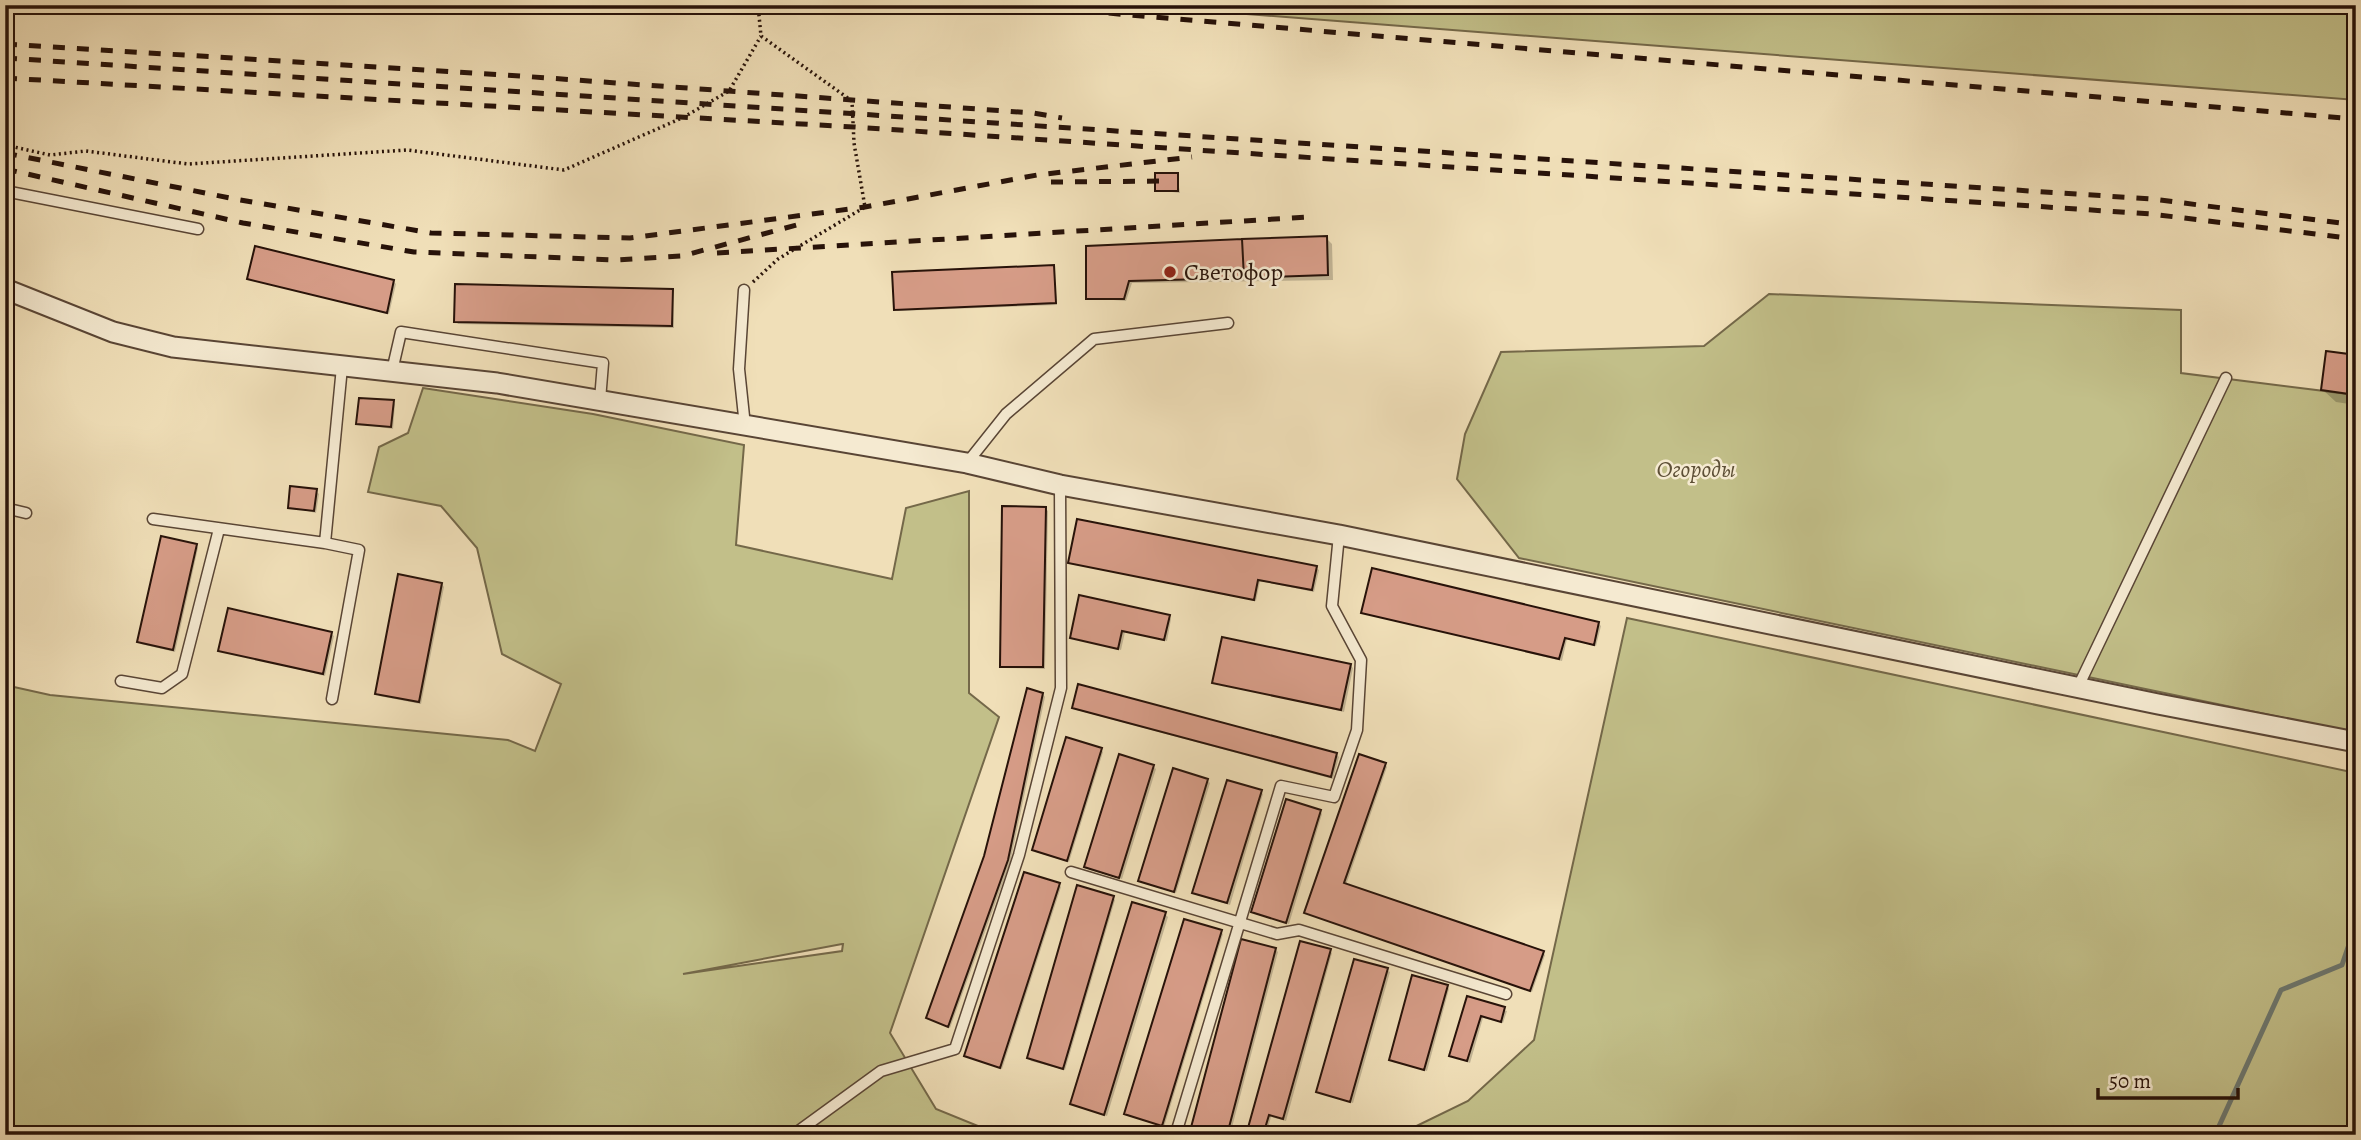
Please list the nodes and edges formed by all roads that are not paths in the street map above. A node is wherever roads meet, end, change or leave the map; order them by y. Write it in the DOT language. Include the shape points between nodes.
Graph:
graph roads {
  1 [pos="5,191"];
  2 [pos="198,229"];
  3 [pos="5,289"];
  4 [pos="744,290"];
  5 [pos="1228,323"];
  6 [pos="342,367"];
  7 [pos="392,371"];
  8 [pos="2226,378"];
  9 [pos="600,400"];
  10 [pos="745,426"];
  11 [pos="967,463"];
  12 [pos="1060,485"];
  13 [pos="5,508"];
  14 [pos="26,513"];
  15 [pos="153,519"];
  16 [pos="219,529"];
  17 [pos="1339,535"];
  18 [pos="325,543"];
  19 [pos="121,681"];
  20 [pos="2078,687"];
  21 [pos="332,699"];
  22 [pos="2356,742"];
  23 [pos="1071,872"];
  24 [pos="1239,924"];
  25 [pos="1506,994"];
  26 [pos="1177,1130"];
  27 [pos="793,1135"];
  1 -- 2 [label="lane"];
  3 -- 6 [label="street" via="113,332 173,348"];
  4 -- 10 [label="lane" via="739,369"];
  5 -- 11 [label="lane" via="1094,339 1006,414"];
  6 -- 7 [label="street"];
  6 -- 18 [label="lane"];
  7 -- 9 [label="street"];
  7 -- 9 [label="lane" via="401,332 603,363"];
  8 -- 20 [label="lane"];
  9 -- 10 [label="street"];
  10 -- 11 [label="street"];
  11 -- 12 [label="street"];
  12 -- 17 [label="street"];
  12 -- 27 [label="lane" via="1061,688 1019,855 955,1049 881,1071"];
  13 -- 14 [label="lane"];
  15 -- 16 [label="lane"];
  16 -- 18 [label="lane"];
  16 -- 19 [label="lane" via="182,674 162,688"];
  17 -- 20 [label="street"];
  17 -- 24 [label="lane" via="1332,606 1361,660 1357,730 1335,797 1281,786"];
  18 -- 21 [label="lane" via="359,550"];
  20 -- 22 [label="street"];
  23 -- 24 [label="lane"];
  24 -- 25 [label="lane" via="1278,934 1300,930"];
  24 -- 26 [label="lane"];
}
